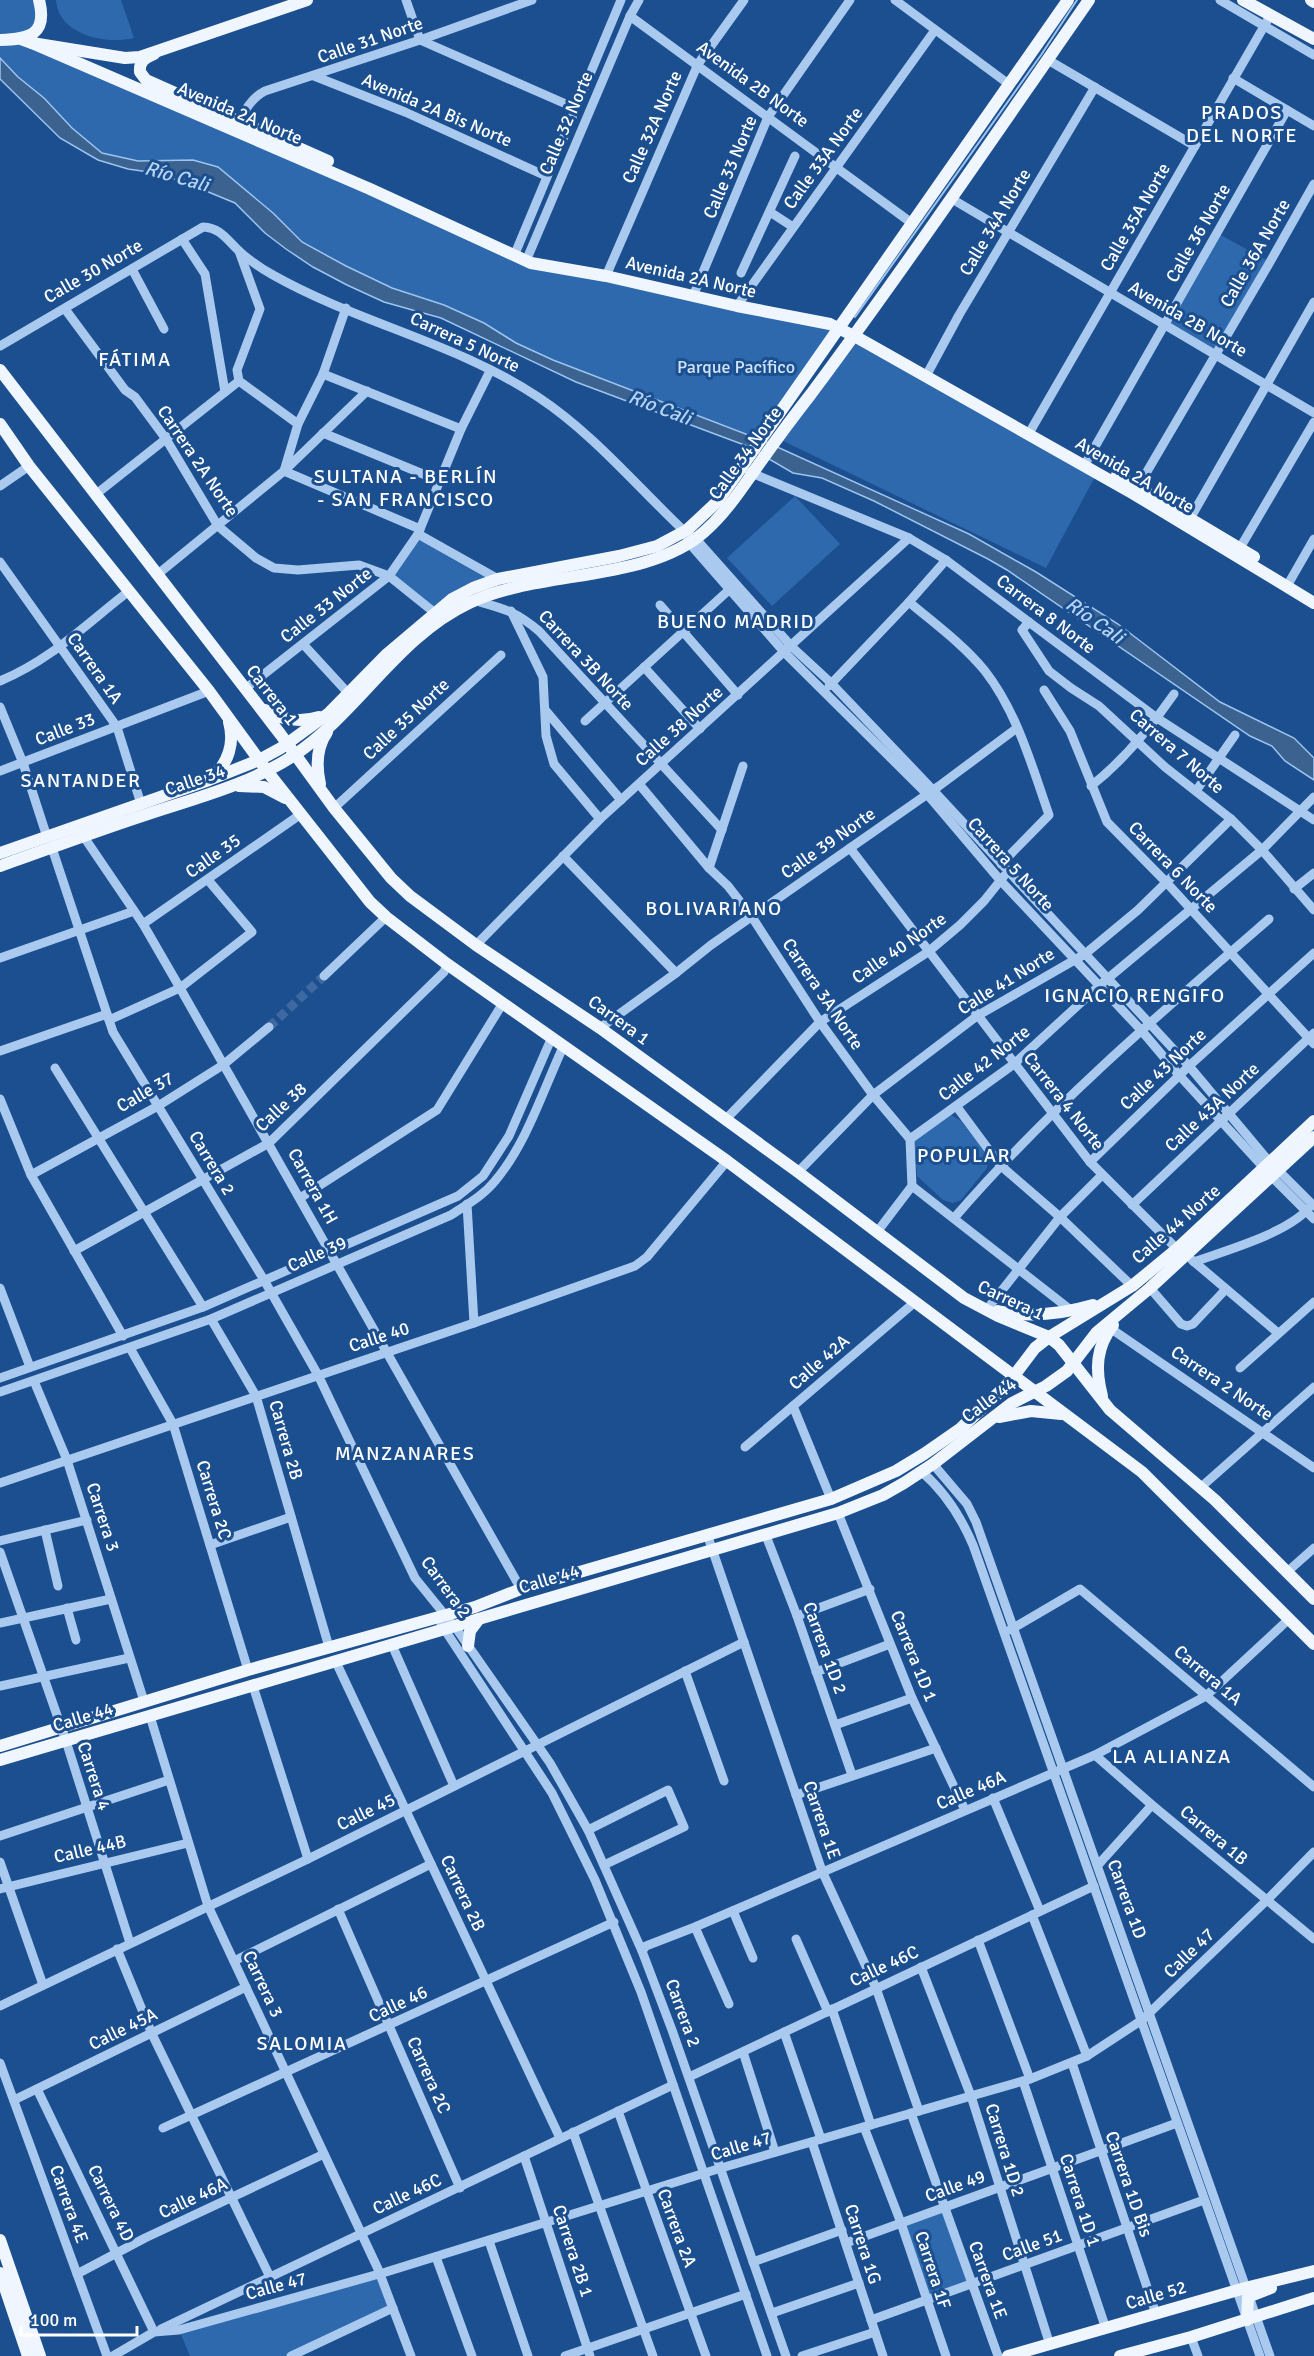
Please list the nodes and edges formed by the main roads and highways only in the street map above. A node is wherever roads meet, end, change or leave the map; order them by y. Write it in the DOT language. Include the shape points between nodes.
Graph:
graph roads {
  1 [pos="39,0"];
  2 [pos="307,0"];
  3 [pos="1063,0"];
  4 [pos="1068,0"];
  5 [pos="1089,0"];
  6 [pos="1098,0"];
  7 [pos="1243,0"];
  8 [pos="1059,15"];
  9 [pos="1077,16"];
  10 [pos="1314,39"];
  11 [pos="1,40"];
  12 [pos="26,41"];
  13 [pos="154,54"];
  14 [pos="237,126"];
  15 [pos="840,325"];
  16 [pos="856,332"];
  17 [pos="0,370"];
  18 [pos="0,424"];
  19 [pos="749,467"];
  20 [pos="527,579"];
  21 [pos="1289,583"];
  22 [pos="1314,595"];
  23 [pos="1314,603"];
  24 [pos="255,701"];
  25 [pos="329,713"];
  26 [pos="228,718"];
  27 [pos="331,726"];
  28 [pos="287,744"];
  29 [pos="295,754"];
  30 [pos="259,760"];
  31 [pos="267,771"];
  32 [pos="209,780"];
  33 [pos="221,791"];
  34 [pos="326,796"];
  35 [pos="298,811"];
  36 [pos="50,842"];
  37 [pos="0,853"];
  38 [pos="0,866"];
  39 [pos="1314,1121"];
  40 [pos="1314,1137"];
  41 [pos="1271,1169"];
  42 [pos="1186,1256"];
  43 [pos="1119,1293"];
  44 [pos="973,1303"];
  45 [pos="1125,1308"];
  46 [pos="1049,1337"];
  47 [pos="1075,1363"];
  48 [pos="1013,1376"];
  49 [pos="1032,1391"];
  50 [pos="1110,1410"];
  51 [pos="1064,1414"];
  52 [pos="989,1421"];
  53 [pos="1314,1599"];
  54 [pos="478,1619"];
  55 [pos="1314,1644"];
  56 [pos="468,1646"];
  57 [pos="295,1657"];
  58 [pos="299,1672"];
  59 [pos="0,1746"];
  60 [pos="0,1760"];
  61 [pos="0,2240"];
  62 [pos="1314,2271"];
  63 [pos="0,2273"];
  64 [pos="1243,2292"];
  65 [pos="1314,2298"];
  66 [pos="1251,2318"];
  67 [pos="1127,2355"];
  68 [pos="28,2356"];
  69 [pos="39,2356"];
  70 [pos="1008,2356"];
  1 -- 12 [label="main road" via="39,27"];
  2 -- 13 [label="main road"];
  3 -- 8 [label="main road"];
  4 -- 8 [label="main road, Calle 34 Norte"];
  5 -- 9 [label="main road, Calle 34 Norte"];
  6 -- 9 [label="main road"];
  7 -- 10 [label="main road" via="1268,20"];
  8 -- 15 [label="main road, Calle 34 Norte"];
  9 -- 16 [label="main road, Calle 34 Norte"];
  11 -- 12 [label="main road"];
  12 -- 13 [label="main road" via="125,58"];
  12 -- 14 [label="main road, Avenida 2A Norte"];
  13 -- 14 [label="main road, Avenida 2A Norte" via="141,63 143,79"];
  14 -- 15 [label="main road, Avenida 2A Norte" via="527,258 739,303 834,318"];
  15 -- 16 [label="main road, Avenida 2A Norte"];
  15 -- 19 [label="main road, Calle 34 Norte" via="766,432"];
  16 -- 19 [label="main road, Calle 34 Norte" via="777,439"];
  16 -- 21 [label="main road, Avenida 2A Norte" via="1136,490"];
  17 -- 24 [label="main road, Carrera 1"];
  18 -- 26 [label="main road"];
  19 -- 20 [label="main road, Calle 34 Norte" via="685,532 657,546"];
  19 -- 20 [label="main road, Calle 34 Norte" via="728,509 693,542 666,555 621,567"];
  20 -- 25 [label="main road, Calle 34 Norte" via="498,579 452,599 387,654"];
  20 -- 27 [label="main road, Calle 34 Norte" via="473,600 442,619 393,660"];
  21 -- 22 [label="main road, Avenida 2A Norte"];
  21 -- 23 [label="main road, Avenida 2A Norte"];
  24 -- 25 [label="main road" via="272,714 291,720 304,721"];
  24 -- 28 [label="main road, Carrera 1"];
  25 -- 28 [label="main road, Calle 34 Norte"];
  26 -- 30 [label="main road"];
  26 -- 32 [label="main road" via="232,736 229,754"];
  27 -- 29 [label="main road, Calle 34 Norte"];
  27 -- 34 [label="main road" via="317,758 320,784"];
  28 -- 29 [label="main road, Carrera 1"];
  28 -- 30 [label="main road, Calle 34"];
  29 -- 31 [label="main road, Calle 34"];
  29 -- 34 [label="main road, Carrera 1"];
  30 -- 31 [label="main road"];
  30 -- 32 [label="main road, Calle 34"];
  31 -- 33 [label="main road, Calle 34"];
  31 -- 35 [label="main road"];
  32 -- 36 [label="main road, Calle 34"];
  33 -- 35 [label="main road" via="235,786 264,787"];
  33 -- 36 [label="main road, Calle 34" via="84,837"];
  34 -- 44 [label="main road, Carrera 1" via="410,896 600,1028"];
  35 -- 48 [label="main road" via="386,917 727,1161"];
  36 -- 37 [label="main road, Calle 34"];
  36 -- 38 [label="main road, Calle 34"];
  39 -- 41 [label="main road, Calle 44 Norte"];
  40 -- 41 [label="main road, Calle 44 Norte"];
  41 -- 42 [label="main road, Calle 44 Norte"];
  42 -- 43 [label="main road, Calle 44 Norte"];
  42 -- 45 [label="main road, Calle 44 Norte"];
  43 -- 44 [label="main road" via="1072,1311 1026,1315"];
  43 -- 46 [label="main road, Calle 44 Norte"];
  44 -- 46 [label="main road, Carrera 1"];
  45 -- 47 [label="main road, Calle 44 Norte" via="1097,1332"];
  45 -- 50 [label="main road" via="1101,1344 1097,1365 1102,1396"];
  46 -- 47 [label="main road, Carrera 1"];
  46 -- 48 [label="main road, Calle 44"];
  47 -- 49 [label="main road, Calle 44" via="1046,1386"];
  47 -- 50 [label="main road, Carrera 1"];
  48 -- 49 [label="main road"];
  48 -- 57 [label="main road, Calle 44" via="960,1428 924,1454 831,1499"];
  49 -- 51 [label="main road"];
  49 -- 52 [label="main road, Calle 44"];
  50 -- 53 [label="main road, Carrera 1" via="1200,1488"];
  51 -- 52 [label="main road" via="1031,1411"];
  51 -- 55 [label="main road" via="1142,1472"];
  52 -- 54 [label="main road, Calle 44" via="922,1472 883,1495 838,1513"];
  54 -- 56 [label="main road" via="470,1631"];
  54 -- 58 [label="main road, Calle 44"];
  57 -- 58 [label="main road"];
  57 -- 59 [label="main road, Calle 44"];
  58 -- 60 [label="main road, Calle 44"];
  61 -- 69 [label="main road"];
  62 -- 64 [label="main road, Calle 52"];
  63 -- 68 [label="main road"];
  64 -- 66 [label="main road"];
  64 -- 70 [label="main road, Calle 52"];
  65 -- 66 [label="main road"];
  66 -- 67 [label="main road"];
}
